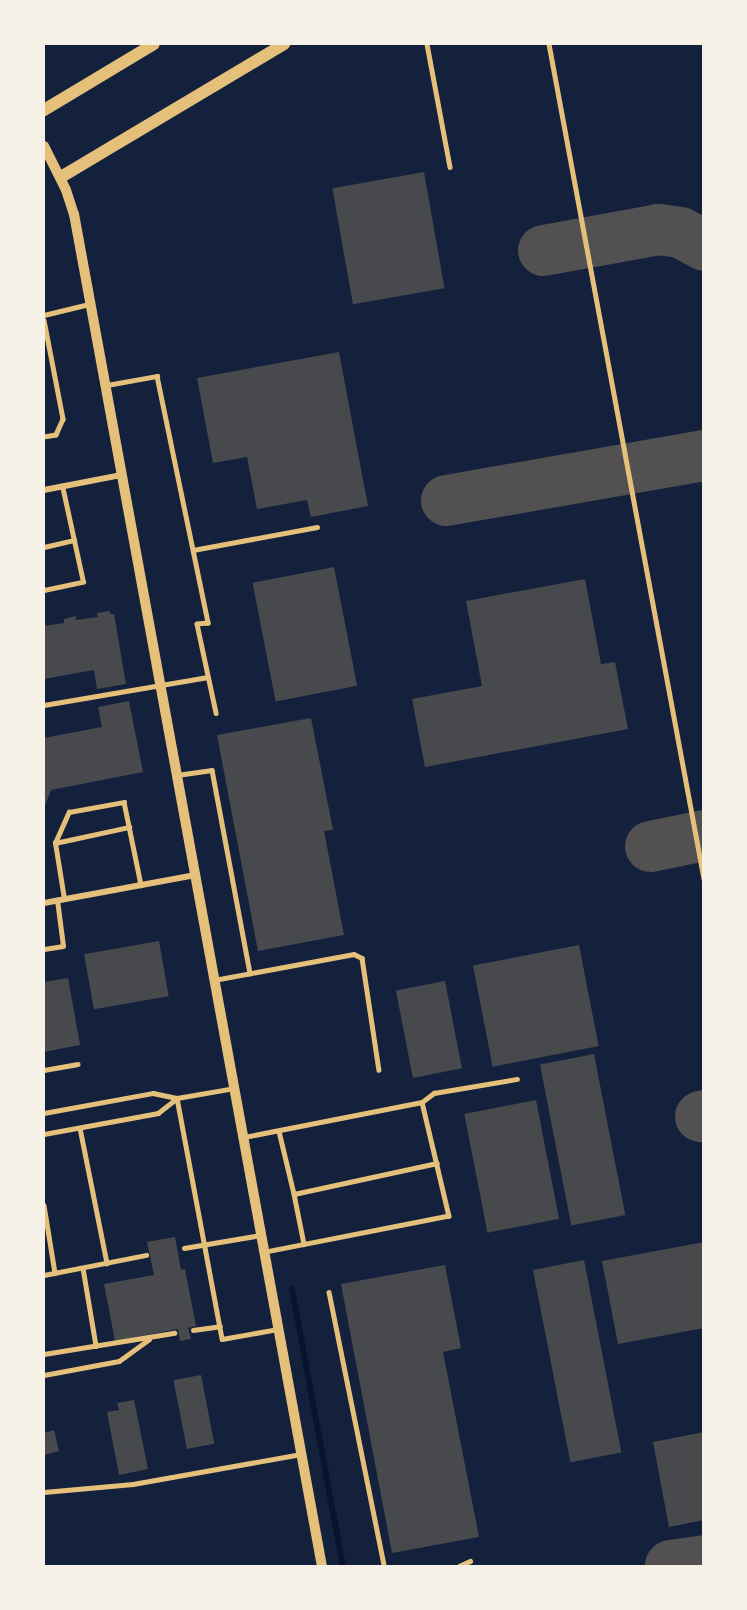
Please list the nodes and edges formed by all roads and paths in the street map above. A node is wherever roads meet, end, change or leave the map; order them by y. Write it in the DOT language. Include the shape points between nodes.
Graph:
graph roads {
  1 [pos="154,44"];
  2 [pos="284,44"];
  3 [pos="427,44"];
  4 [pos="549,44"];
  5 [pos="44,110"];
  6 [pos="45,148"];
  7 [pos="450,167"];
  8 [pos="61,177"];
  9 [pos="89,304"];
  10 [pos="44,315"];
  11 [pos="44,320"];
  12 [pos="104,385"];
  13 [pos="44,436"];
  14 [pos="121,475"];
  15 [pos="62,486"];
  16 [pos="44,490"];
  17 [pos="317,527"];
  18 [pos="74,540"];
  19 [pos="44,547"];
  20 [pos="193,550"];
  21 [pos="44,590"];
  22 [pos="208,677"];
  23 [pos="160,686"];
  24 [pos="44,705"];
  25 [pos="216,713"];
  26 [pos="177,776"];
  27 [pos="129,828"];
  28 [pos="55,843"];
  29 [pos="195,875"];
  30 [pos="704,879"];
  31 [pos="141,885"];
  32 [pos="60,900"];
  33 [pos="44,903"];
  34 [pos="44,949"];
  35 [pos="250,973"];
  36 [pos="214,980"];
  37 [pos="77,1064"];
  38 [pos="44,1070"];
  39 [pos="379,1070"];
  40 [pos="518,1079"];
  41 [pos="235,1088"];
  42 [pos="177,1098"];
  43 [pos="422,1102"];
  44 [pos="44,1113"];
  45 [pos="80,1128"];
  46 [pos="279,1131"];
  47 [pos="44,1134"];
  48 [pos="243,1137"];
  49 [pos="437,1163"];
  50 [pos="294,1194"];
  51 [pos="44,1205"];
  52 [pos="261,1235"];
  53 [pos="304,1244"];
  54 [pos="204,1245"];
  55 [pos="184,1248"];
  56 [pos="264,1252"];
  57 [pos="146,1256"];
  58 [pos="107,1263"];
  59 [pos="83,1268"];
  60 [pos="55,1273"];
  61 [pos="44,1275"];
  62 [pos="329,1292"];
  63 [pos="220,1326"];
  64 [pos="278,1329"];
  65 [pos="193,1330"];
  66 [pos="174,1333"];
  67 [pos="151,1337"];
  68 [pos="96,1346"];
  69 [pos="44,1353"];
  70 [pos="44,1375"];
  71 [pos="302,1454"];
  72 [pos="44,1492"];
  73 [pos="470,1561"];
  74 [pos="322,1566"];
  75 [pos="384,1566"];
  76 [pos="459,1566"];
  1 -- 5 [label="main road"];
  2 -- 8 [label="main road"];
  3 -- 7 [label="lane"];
  4 -- 30 [label="lane"];
  6 -- 8 [label="street"];
  8 -- 9 [label="street" via="74,214"];
  9 -- 10 [label="lane"];
  9 -- 12 [label="street"];
  11 -- 13 [label="lane" via="63,419 56,435"];
  12 -- 14 [label="street"];
  12 -- 20 [label="lane" via="158,376"];
  14 -- 15 [label="street"];
  14 -- 23 [label="street"];
  15 -- 16 [label="street"];
  15 -- 18 [label="lane"];
  17 -- 20 [label="lane"];
  18 -- 19 [label="lane"];
  18 -- 21 [label="lane" via="83,582"];
  20 -- 22 [label="lane" via="208,623 197,624"];
  22 -- 23 [label="lane"];
  22 -- 25 [label="lane"];
  23 -- 24 [label="lane"];
  23 -- 26 [label="street"];
  26 -- 29 [label="street"];
  26 -- 35 [label="lane" via="212,770"];
  27 -- 28 [label="lane"];
  27 -- 28 [label="lane" via="124,802 69,812"];
  27 -- 31 [label="lane"];
  28 -- 32 [label="lane"];
  29 -- 31 [label="street"];
  29 -- 36 [label="street"];
  31 -- 32 [label="street"];
  32 -- 33 [label="street"];
  32 -- 34 [label="lane" via="63,946"];
  35 -- 36 [label="lane"];
  35 -- 39 [label="lane" via="354,954 362,958"];
  36 -- 41 [label="street"];
  37 -- 38 [label="lane"];
  40 -- 43 [label="lane" via="434,1093"];
  41 -- 42 [label="lane"];
  41 -- 48 [label="street"];
  42 -- 44 [label="lane" via="153,1093"];
  42 -- 45 [label="lane" via="158,1113"];
  42 -- 54 [label="lane"];
  43 -- 46 [label="lane"];
  43 -- 49 [label="lane"];
  45 -- 47 [label="lane"];
  45 -- 58 [label="lane"];
  46 -- 48 [label="lane"];
  46 -- 50 [label="lane"];
  48 -- 52 [label="street"];
  49 -- 50 [label="lane"];
  49 -- 53 [label="lane" via="449,1216"];
  50 -- 53 [label="lane"];
  51 -- 60 [label="lane"];
  52 -- 54 [label="lane"];
  52 -- 56 [label="street"];
  53 -- 56 [label="lane"];
  54 -- 55 [label="lane"];
  54 -- 63 [label="lane"];
  56 -- 64 [label="street"];
  57 -- 58 [label="lane"];
  58 -- 59 [label="lane"];
  59 -- 60 [label="lane"];
  59 -- 68 [label="lane"];
  60 -- 61 [label="lane"];
  62 -- 75 [label="lane"];
  63 -- 64 [label="lane" via="222,1340"];
  63 -- 65 [label="lane"];
  64 -- 71 [label="street"];
  66 -- 67 [label="lane"];
  67 -- 68 [label="lane"];
  67 -- 70 [label="lane" via="119,1361"];
  68 -- 69 [label="lane"];
  71 -- 72 [label="lane" via="133,1484"];
  71 -- 74 [label="street"];
  73 -- 76 [label="lane"];
}
